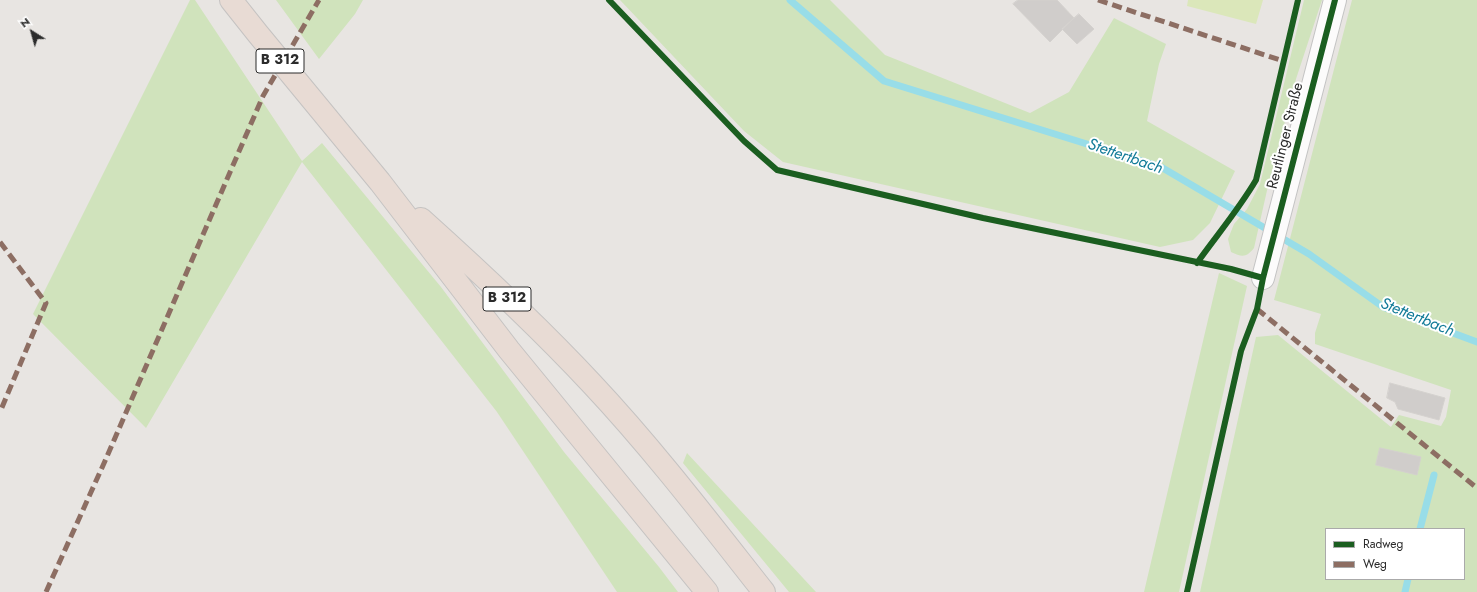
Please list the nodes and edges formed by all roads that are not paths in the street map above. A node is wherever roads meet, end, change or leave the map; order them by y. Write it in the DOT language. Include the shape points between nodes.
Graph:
graph roads {
  1 [pos="231,0"];
  2 [pos="1335,0"];
  3 [pos="380,182"];
  4 [pos="1263,278"];
  5 [pos="707,592"];
  6 [pos="764,592"];
  1 -- 3 [label="highway, B 312"];
  2 -- 4 [label="street, Reutlinger Straße"];
  3 -- 5 [label="highway, B 312" via="509,350"];
  3 -- 6 [label="highway, B 312" via="532,322 592,384 698,507"];
}
